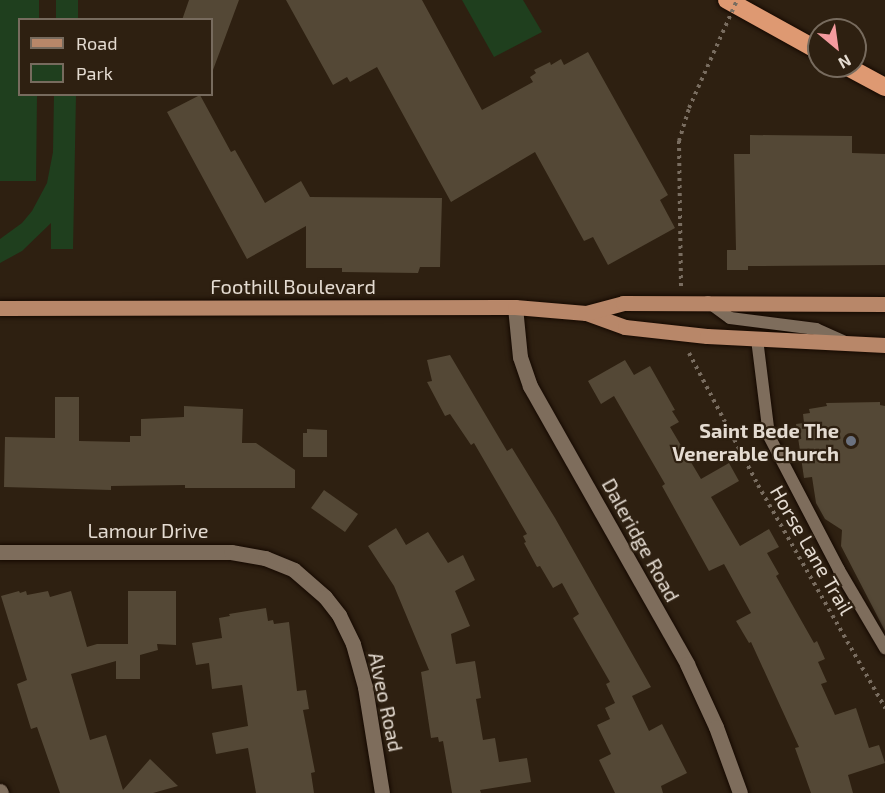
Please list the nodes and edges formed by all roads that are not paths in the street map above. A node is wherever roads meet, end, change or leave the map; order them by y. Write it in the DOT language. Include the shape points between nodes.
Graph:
graph roads {
  1 [pos="727,0"];
  2 [pos="807,44"];
  3 [pos="867,77"];
  4 [pos="885,87"];
  5 [pos="708,302"];
  6 [pos="885,304"];
  7 [pos="514,307"];
  8 [pos="0,308"];
  9 [pos="586,313"];
  10 [pos="757,339"];
  11 [pos="846,343"];
  12 [pos="885,345"];
  13 [pos="0,552"];
  14 [pos="294,570"];
  15 [pos="885,648"];
  16 [pos="382,793"];
  17 [pos="740,793"];
  1 -- 2 [label="highway"];
  3 -- 4 [label="highway"];
  5 -- 6 [label="main road, Foothill Boulevard"];
  5 -- 9 [label="main road, Foothill Boulevard" via="623,303"];
  5 -- 11 [label="lane" via="730,318 816,329"];
  7 -- 8 [label="main road, Foothill Boulevard"];
  7 -- 9 [label="main road, Foothill Boulevard"];
  7 -- 17 [label="street, Daleridge Road" via="520,357 530,386 687,664"];
  9 -- 10 [label="main road, Foothill Boulevard" via="625,327"];
  10 -- 11 [label="main road, Foothill Boulevard"];
  10 -- 15 [label="lane" via="769,436"];
  11 -- 12 [label="main road, Foothill Boulevard"];
  13 -- 14 [label="street, Lamour Drive" via="231,552 265,558"];
  14 -- 16 [label="street, Alveo Road" via="325,597 353,644 365,687"];
}
